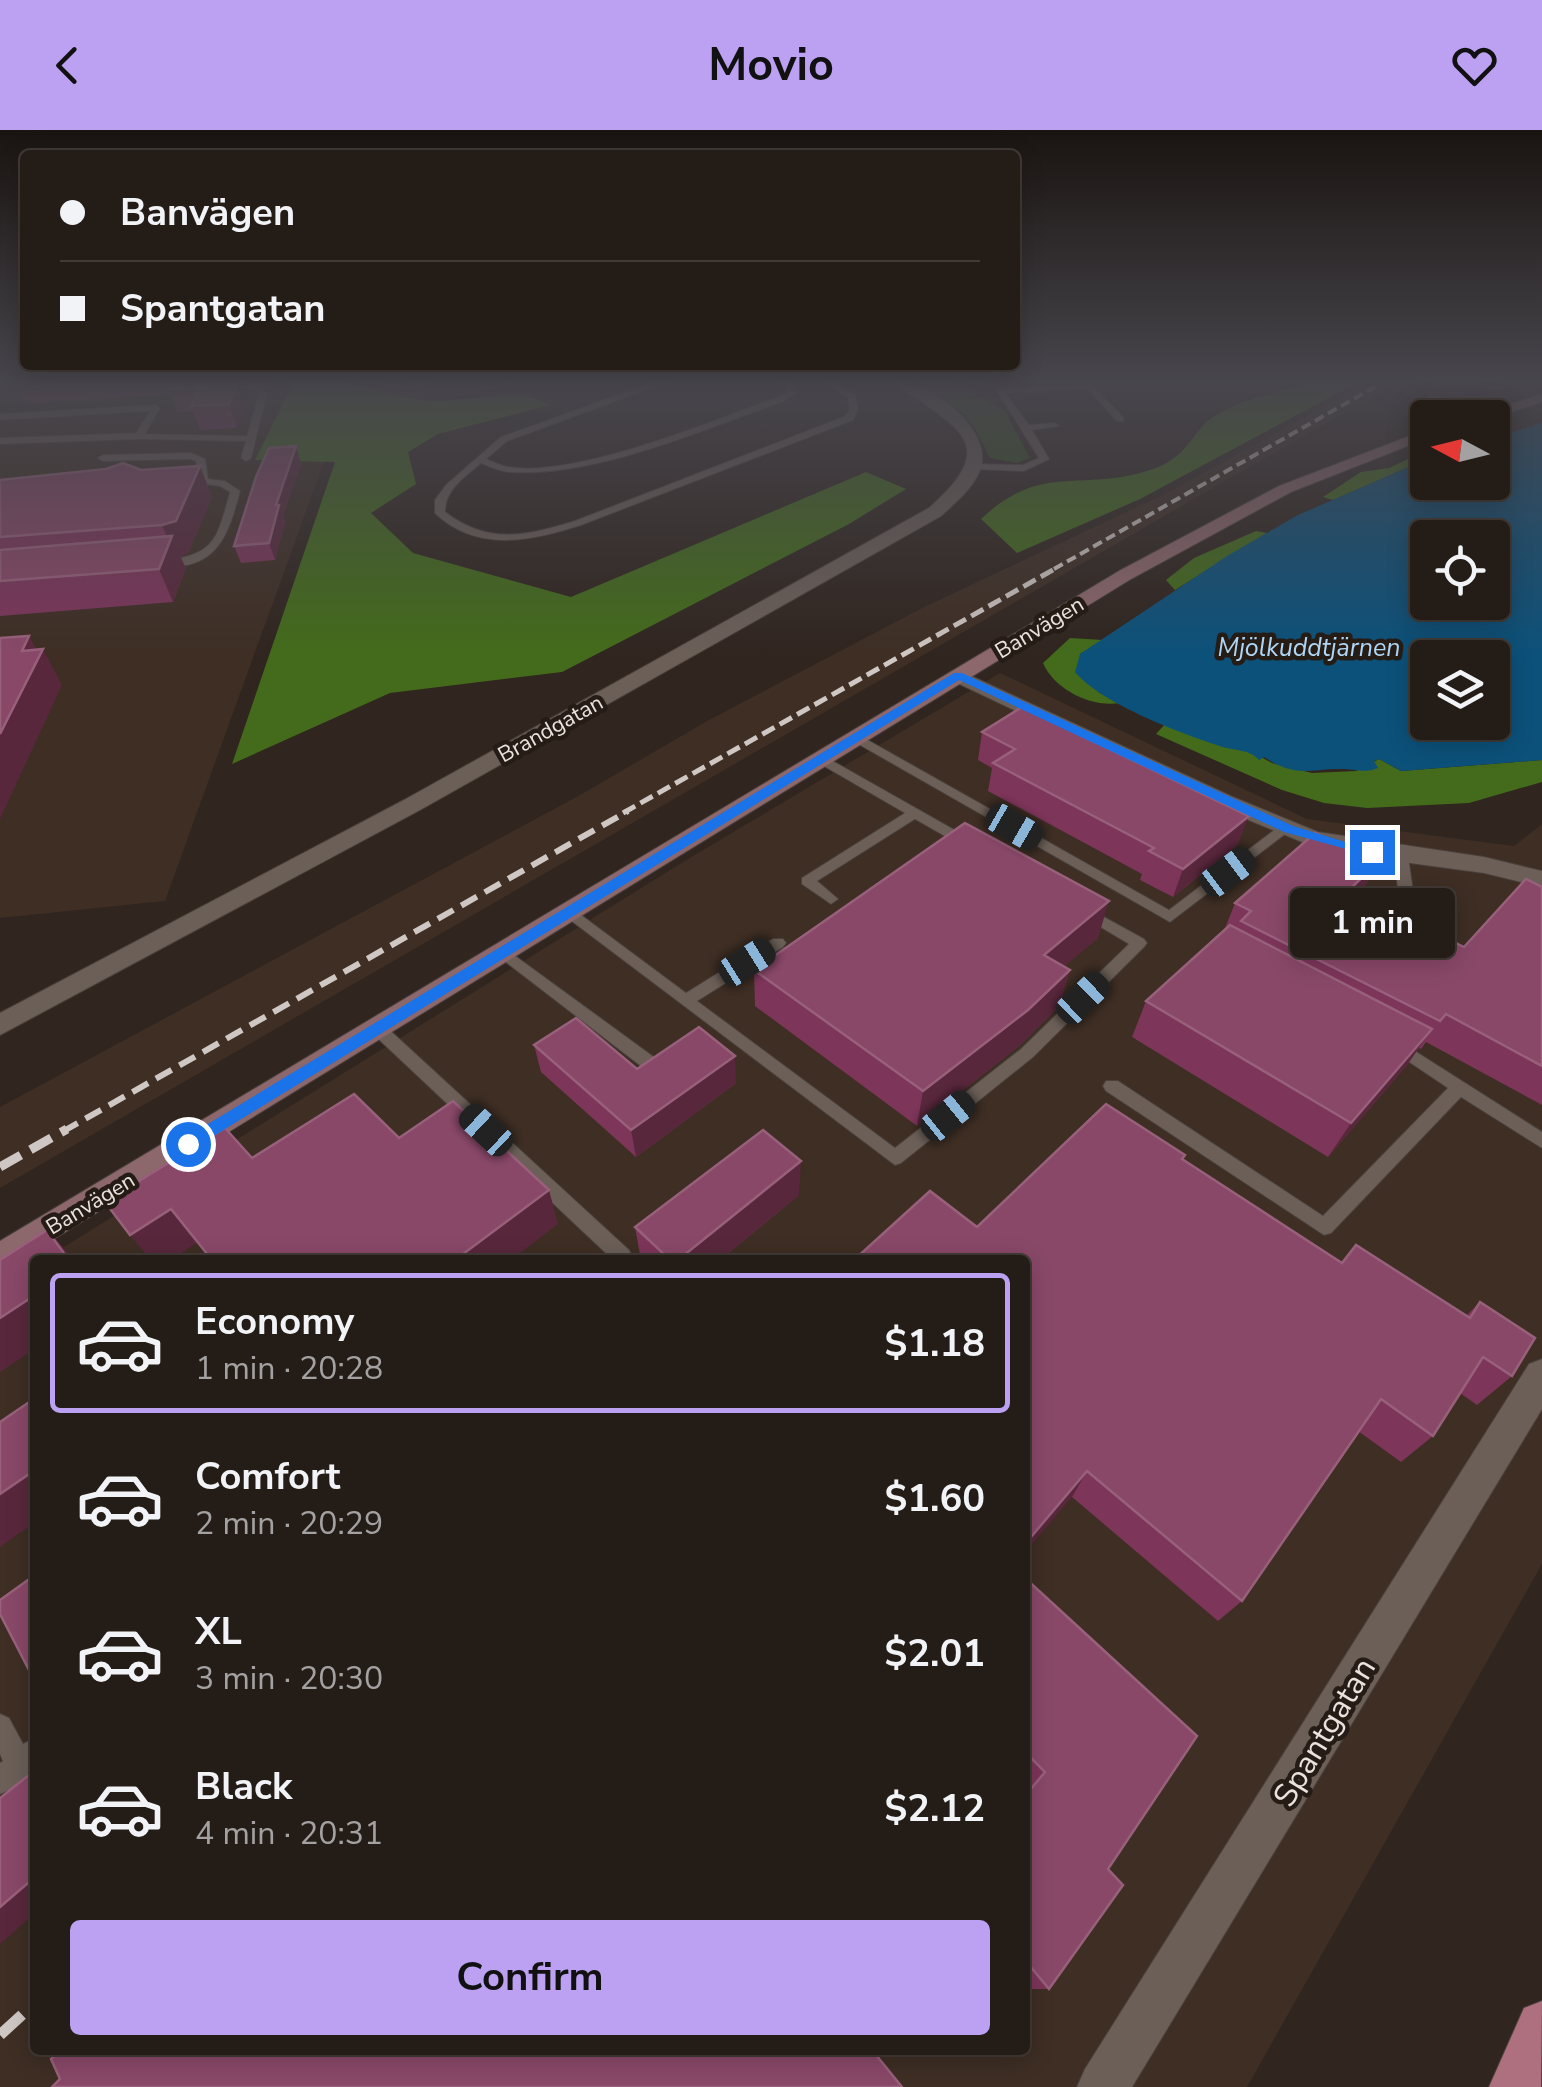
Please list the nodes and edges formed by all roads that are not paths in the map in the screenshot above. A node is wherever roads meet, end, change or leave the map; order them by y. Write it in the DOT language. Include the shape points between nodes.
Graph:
graph roads {
  1 [pos="202,471"];
  2 [pos="469,471"];
  3 [pos="714,471"];
  4 [pos="972,471"];
  5 [pos="1325,471"];
  6 [pos="172,480"];
  7 [pos="204,481"];
  8 [pos="138,567"];
  9 [pos="958,676"];
  10 [pos="857,738"];
  11 [pos="822,759"];
  12 [pos="915,813"];
  13 [pos="1286,828"];
  14 [pos="984,853"];
  15 [pos="1400,856"];
  16 [pos="1542,879"];
  17 [pos="831,899"];
  18 [pos="1070,903"];
  19 [pos="568,913"];
  20 [pos="778,943"];
  21 [pos="1413,949"];
  22 [pos="503,952"];
  23 [pos="686,1001"];
  24 [pos="0,1025"];
  25 [pos="377,1028"];
  26 [pos="1380,1037"];
  27 [pos="656,1068"];
  28 [pos="1112,1086"];
  29 [pos="1460,1088"];
  30 [pos="1542,1140"];
  31 [pos="621,1255"];
  32 [pos="0,1258"];
  33 [pos="1542,1376"];
  34 [pos="0,1727"];
  35 [pos="18,1765"];
  36 [pos="1542,2026"];
  37 [pos="1103,2087"];
  38 [pos="1515,2087"];
  1 -- 7 [label="lane"];
  2 -- 3 [label="lane" via="449,487 440,512 469,534 515,538 542,535"];
  4 -- 24 [label="street, Brandgatan" via="956,496 922,520"];
  5 -- 9 [label="street, Banvägen" via="1240,510"];
  6 -- 7 [label="lane"];
  7 -- 8 [label="lane" via="235,490 222,540 178,564"];
  9 -- 10 [label="street, Banvägen"];
  9 -- 13 [label="street"];
  10 -- 11 [label="street, Banvägen"];
  10 -- 13 [label="lane" via="1170,917"];
  11 -- 12 [label="lane"];
  11 -- 19 [label="street, Banvägen"];
  12 -- 14 [label="lane"];
  12 -- 17 [label="lane" via="808,881"];
  13 -- 15 [label="street"];
  15 -- 16 [label="street"];
  15 -- 21 [label="lane"];
  18 -- 23 [label="lane" via="1140,943 1027,1053 895,1158"];
  19 -- 22 [label="street, Banvägen"];
  19 -- 23 [label="lane"];
  20 -- 23 [label="lane"];
  22 -- 25 [label="street, Banvägen"];
  22 -- 27 [label="lane"];
  25 -- 31 [label="lane"];
  25 -- 32 [label="street, Banvägen"];
  26 -- 29 [label="lane"];
  28 -- 29 [label="lane" via="1324,1228"];
  29 -- 30 [label="lane"];
  33 -- 37 [label="street, Spantgatan"];
  34 -- 35 [label="lane"];
  36 -- 38 [label="main road"];
}
